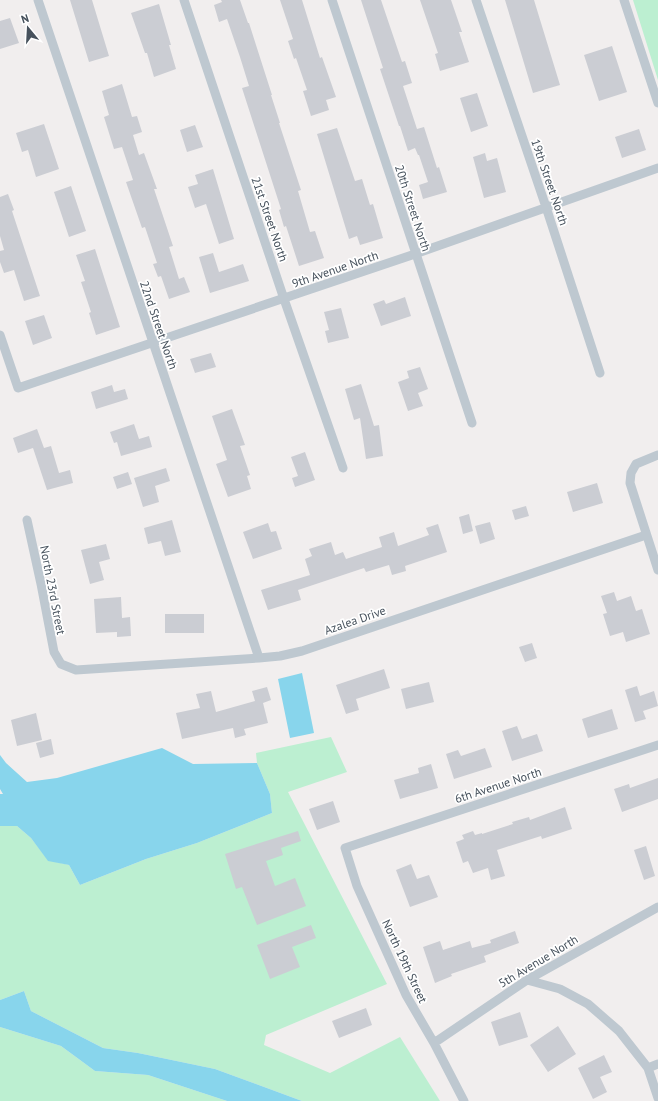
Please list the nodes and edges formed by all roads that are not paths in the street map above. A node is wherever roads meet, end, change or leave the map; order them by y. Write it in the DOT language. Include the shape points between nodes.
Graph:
graph roads {
  1 [pos="38,0"];
  2 [pos="184,0"];
  3 [pos="332,0"];
  4 [pos="476,0"];
  5 [pos="624,0"];
  6 [pos="658,103"];
  7 [pos="658,168"];
  8 [pos="546,207"];
  9 [pos="415,254"];
  10 [pos="284,299"];
  11 [pos="0,335"];
  12 [pos="152,343"];
  13 [pos="600,373"];
  14 [pos="472,423"];
  15 [pos="658,455"];
  16 [pos="343,468"];
  17 [pos="26,520"];
  18 [pos="646,536"];
  19 [pos="658,570"];
  20 [pos="259,658"];
  21 [pos="61,664"];
  22 [pos="658,745"];
  23 [pos="345,848"];
  24 [pos="658,907"];
  25 [pos="527,980"];
  26 [pos="434,1043"];
  27 [pos="658,1064"];
  28 [pos="648,1068"];
  29 [pos="658,1098"];
  30 [pos="464,1101"];
  1 -- 12 [label="street, 22nd Street North"];
  2 -- 10 [label="street, 21st Street North"];
  3 -- 9 [label="street, 20th Street North"];
  4 -- 8 [label="street, 19th Street North"];
  5 -- 6 [label="street"];
  7 -- 8 [label="street, 9th Avenue North"];
  8 -- 9 [label="street, 9th Avenue North"];
  8 -- 13 [label="street, 19th Street North"];
  9 -- 10 [label="street, 9th Avenue North"];
  9 -- 14 [label="street, 20th Street North"];
  10 -- 12 [label="street, 9th Avenue North"];
  10 -- 16 [label="street, 21st Street North"];
  11 -- 12 [label="street, 9th Avenue North" via="18,388"];
  12 -- 20 [label="street, 22nd Street North"];
  15 -- 18 [label="street" via="636,464 631,474 630,482"];
  17 -- 21 [label="street, North 23rd Street" via="54,652"];
  18 -- 19 [label="street"];
  18 -- 20 [label="street, Azalea Drive" via="302,651"];
  20 -- 21 [label="street, Azalea Drive" via="76,670"];
  22 -- 23 [label="street, 6th Avenue North"];
  23 -- 26 [label="street, North 19th Street" via="357,886 406,995"];
  24 -- 25 [label="street, 5th Avenue North"];
  25 -- 26 [label="street, 5th Avenue North"];
  25 -- 28 [label="street" via="560,989 588,1004 619,1031"];
  26 -- 30 [label="street, North 19th Street"];
  27 -- 28 [label="street"];
  28 -- 29 [label="street"];
}
